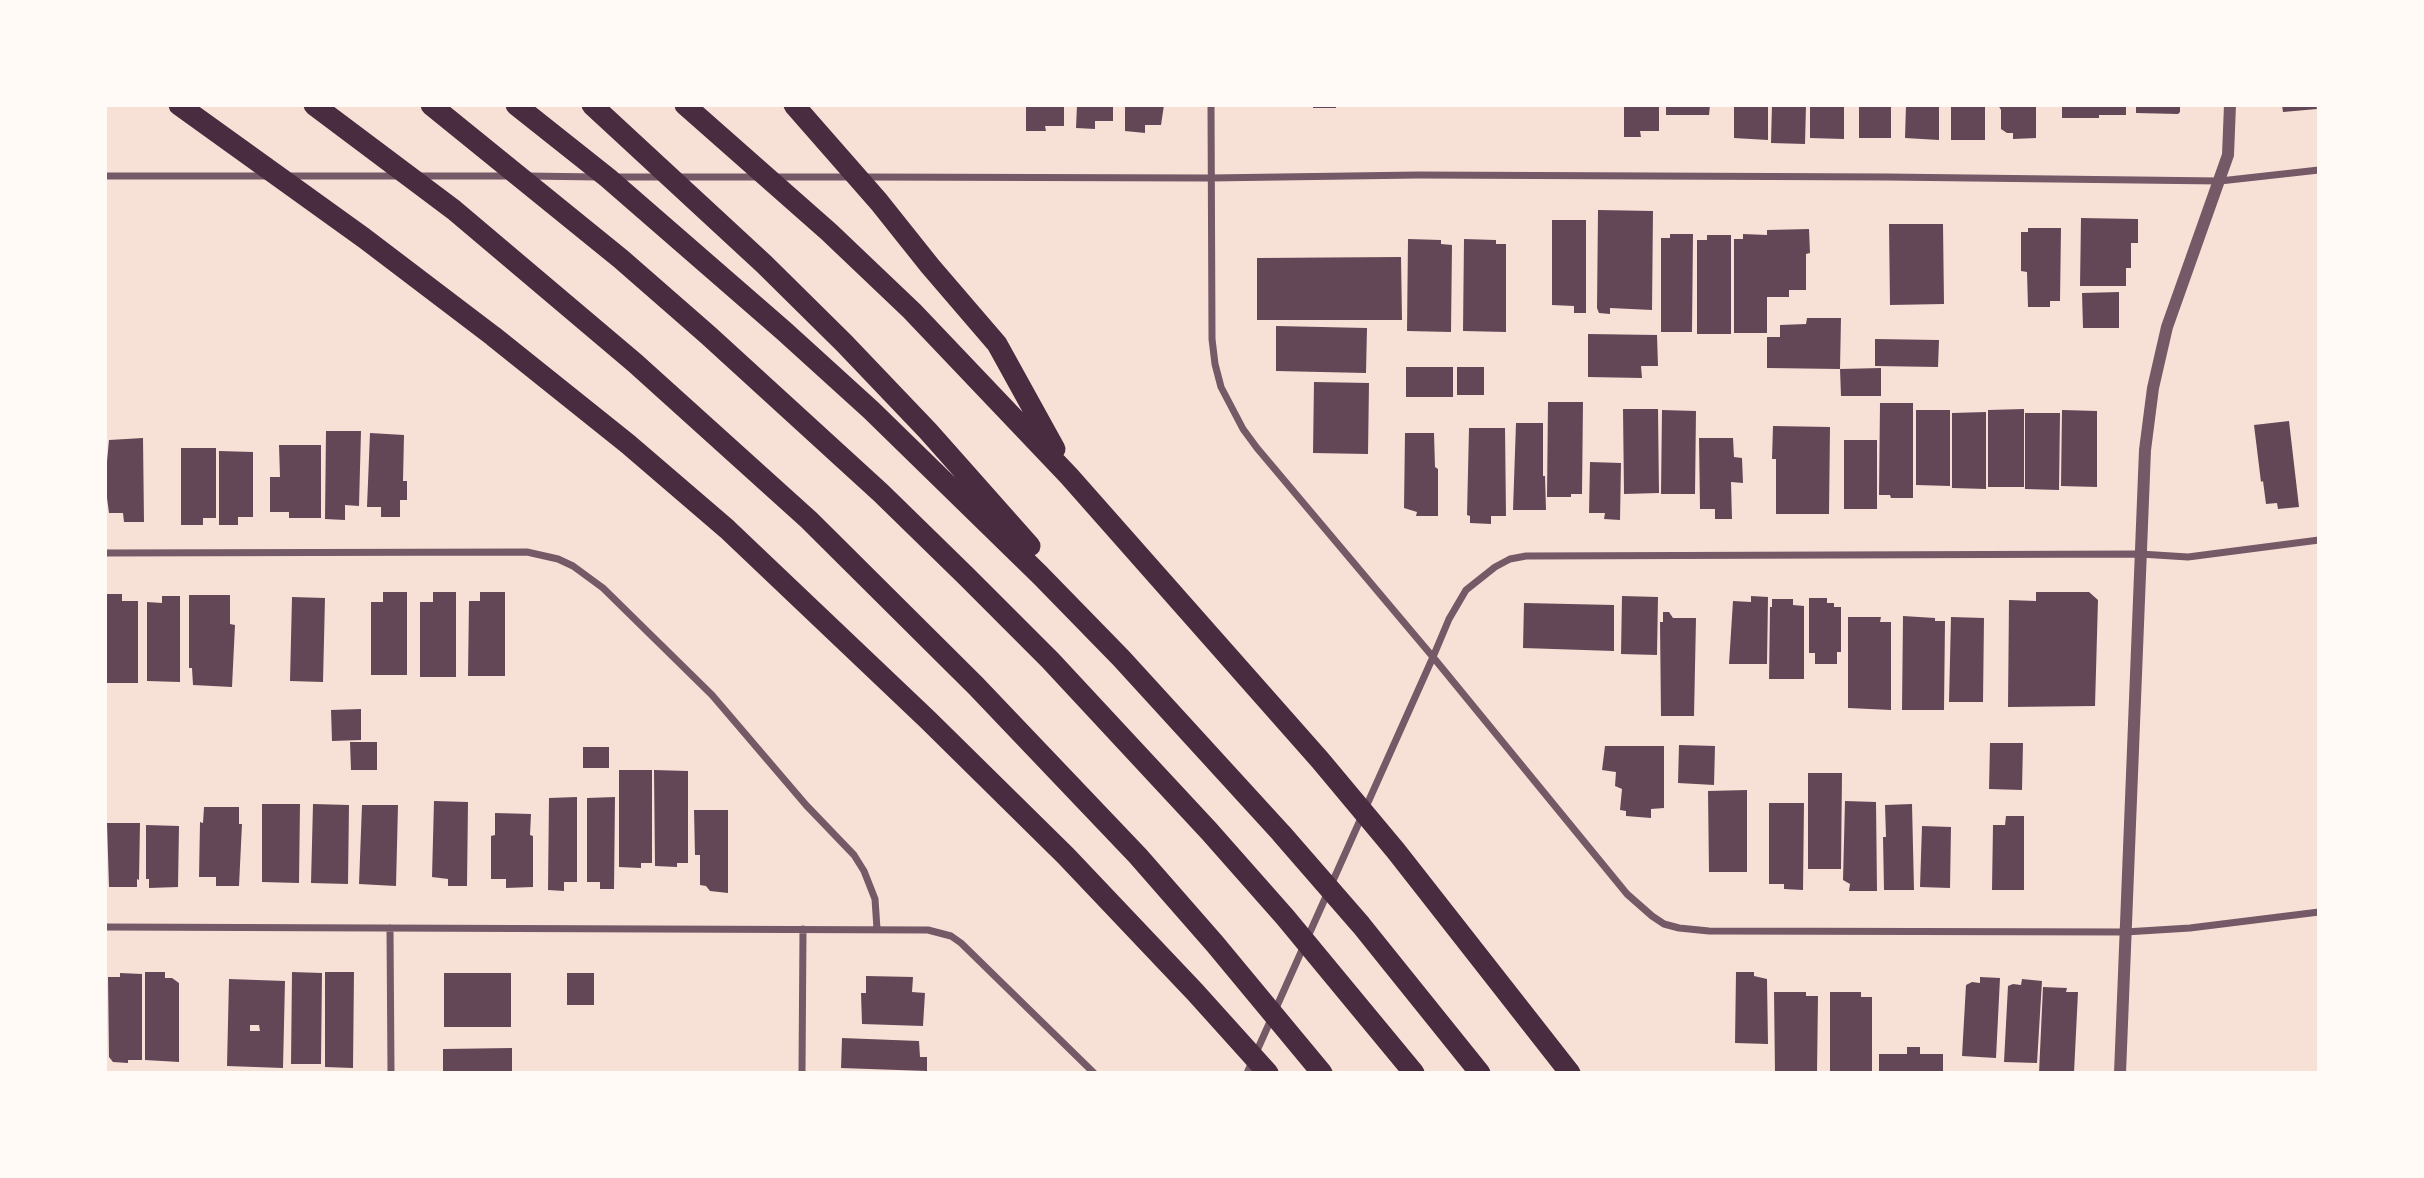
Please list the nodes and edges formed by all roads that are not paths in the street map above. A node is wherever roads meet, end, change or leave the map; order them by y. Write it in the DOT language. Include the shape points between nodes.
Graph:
graph roads {
  1 [pos="179,105"];
  2 [pos="314,105"];
  3 [pos="431,105"];
  4 [pos="516,105"];
  5 [pos="592,105"];
  6 [pos="685,105"];
  7 [pos="794,105"];
  8 [pos="1210,105"];
  9 [pos="2231,105"];
  10 [pos="2319,170"];
  11 [pos="105,176"];
  12 [pos="1210,178"];
  13 [pos="2220,181"];
  14 [pos="1069,476"];
  15 [pos="2319,540"];
  16 [pos="105,553"];
  17 [pos="2140,554"];
  18 [pos="1433,657"];
  19 [pos="1203,746"];
  20 [pos="2319,912"];
  21 [pos="105,927"];
  22 [pos="390,928"];
  23 [pos="803,929"];
  24 [pos="877,929"];
  25 [pos="2125,932"];
  26 [pos="391,1073"];
  27 [pos="802,1073"];
  28 [pos="1094,1073"];
  29 [pos="1247,1073"];
  30 [pos="1268,1073"];
  31 [pos="1322,1073"];
  32 [pos="1413,1073"];
  33 [pos="1480,1073"];
  34 [pos="1570,1073"];
  35 [pos="2120,1073"];
  1 -- 30 [label="highway" via="493,336 628,444 756,556 1066,856"];
  2 -- 31 [label="highway" via="454,210 635,363 809,520 976,685 1138,856"];
  3 -- 32 [label="highway" via="709,335 967,576 1209,831"];
  4 -- 19 [label="highway" via="608,178 871,410 1040,575"];
  5 -- 19 [label="highway" via="884,383"];
  6 -- 14 [label="highway" via="912,312"];
  7 -- 14 [label="highway" via="997,344"];
  8 -- 12 [label="street"];
  9 -- 13 [label="street" via="2228,155"];
  10 -- 13 [label="street"];
  11 -- 12 [label="street"];
  12 -- 13 [label="street" via="1418,175"];
  12 -- 18 [label="street" via="1212,339 1215,364 1231,407 1257,448"];
  13 -- 17 [label="street" via="2167,327 2153,388"];
  14 -- 34 [label="highway" via="1320,760"];
  15 -- 17 [label="street" via="2188,557"];
  16 -- 24 [label="street" via="527,552 573,566 603,587 712,695 855,855 875,899"];
  17 -- 18 [label="street" via="1526,556 1495,567 1466,590"];
  17 -- 25 [label="street"];
  18 -- 25 [label="street" via="1627,894 1664,924 1709,931"];
  18 -- 29 [label="street"];
  19 -- 33 [label="highway" via="1361,925"];
  20 -- 25 [label="street"];
  21 -- 22 [label="street"];
  22 -- 23 [label="street"];
  22 -- 26 [label="street"];
  23 -- 24 [label="street"];
  23 -- 27 [label="street"];
  24 -- 28 [label="street" via="928,930 951,936"];
  25 -- 35 [label="street"];
}
